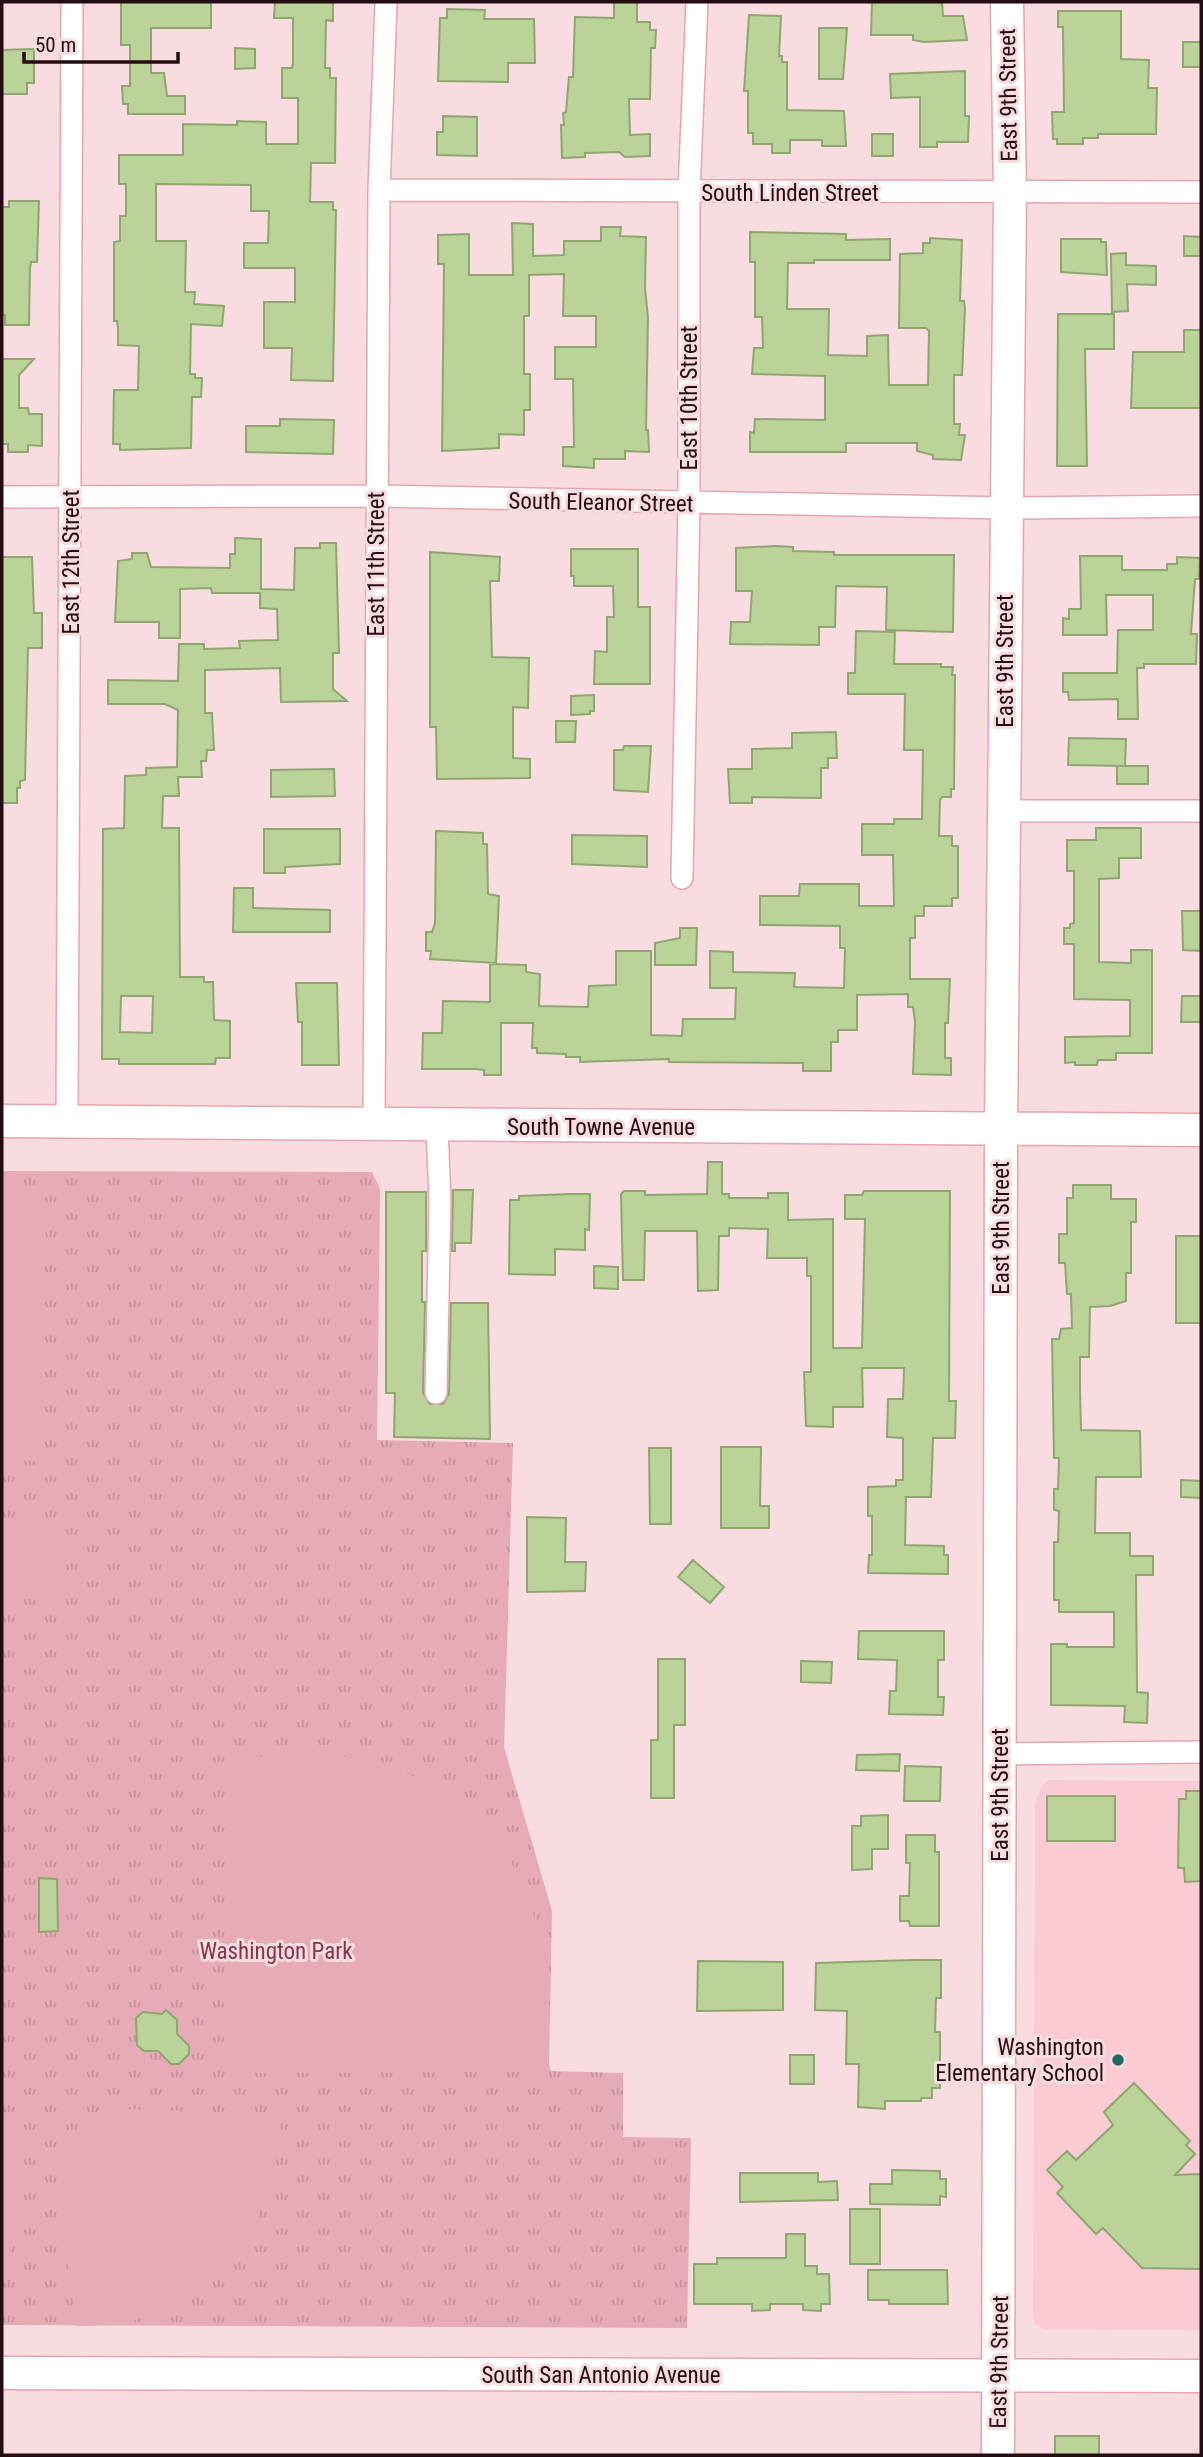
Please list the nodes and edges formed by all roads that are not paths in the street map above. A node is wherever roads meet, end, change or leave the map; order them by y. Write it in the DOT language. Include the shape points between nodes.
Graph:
graph roads {
  1 [pos="72,2"];
  2 [pos="386,2"];
  3 [pos="698,2"];
  4 [pos="1007,2"];
  5 [pos="380,190"];
  6 [pos="688,192"];
  7 [pos="1201,192"];
  8 [pos="1010,194"];
  9 [pos="377,496"];
  10 [pos="2,497"];
  11 [pos="72,497"];
  12 [pos="689,504"];
  13 [pos="1201,506"];
  14 [pos="1005,508"];
  15 [pos="1004,811"];
  16 [pos="1201,811"];
  17 [pos="682,878"];
  18 [pos="2,1121"];
  19 [pos="67,1122"];
  20 [pos="374,1125"];
  21 [pos="438,1126"];
  22 [pos="1001,1130"];
  23 [pos="1201,1130"];
  24 [pos="436,1393"];
  25 [pos="1201,1752"];
  26 [pos="1000,1754"];
  27 [pos="2,2374"];
  28 [pos="1000,2376"];
  29 [pos="1201,2376"];
  30 [pos="998,2455"];
  1 -- 11 [label="street, East 12th Street"];
  2 -- 5 [label="street, East 11th Street"];
  3 -- 6 [label="street, East 10th Street"];
  4 -- 8 [label="street, East 9th Street"];
  5 -- 6 [label="street, South Linden Street"];
  5 -- 9 [label="street, East 11th Street"];
  6 -- 8 [label="street, South Linden Street"];
  6 -- 12 [label="street, East 10th Street"];
  7 -- 8 [label="street, South Linden Street"];
  8 -- 14 [label="street, East 9th Street"];
  9 -- 11 [label="street, South Eleanor Street"];
  9 -- 12 [label="street, South Eleanor Street"];
  9 -- 20 [label="street, East 11th Street"];
  10 -- 11 [label="street, South Eleanor Street"];
  11 -- 19 [label="street, East 12th Street"];
  12 -- 14 [label="street, South Eleanor Street"];
  12 -- 17 [label="street, East 10th Street"];
  13 -- 14 [label="street, South Eleanor Street"];
  14 -- 15 [label="street, East 9th Street"];
  15 -- 16 [label="street"];
  15 -- 22 [label="street, East 9th Street"];
  18 -- 19 [label="street, South Towne Avenue"];
  19 -- 20 [label="street, South Towne Avenue"];
  20 -- 21 [label="street, South Towne Avenue"];
  21 -- 22 [label="street, South Towne Avenue"];
  21 -- 24 [label="street"];
  22 -- 23 [label="street, South Towne Avenue"];
  22 -- 26 [label="street, East 9th Street"];
  25 -- 26 [label="street"];
  26 -- 28 [label="street, East 9th Street"];
  27 -- 28 [label="street, South San Antonio Avenue"];
  28 -- 29 [label="street, South San Antonio Avenue"];
  28 -- 30 [label="street, East 9th Street"];
}
